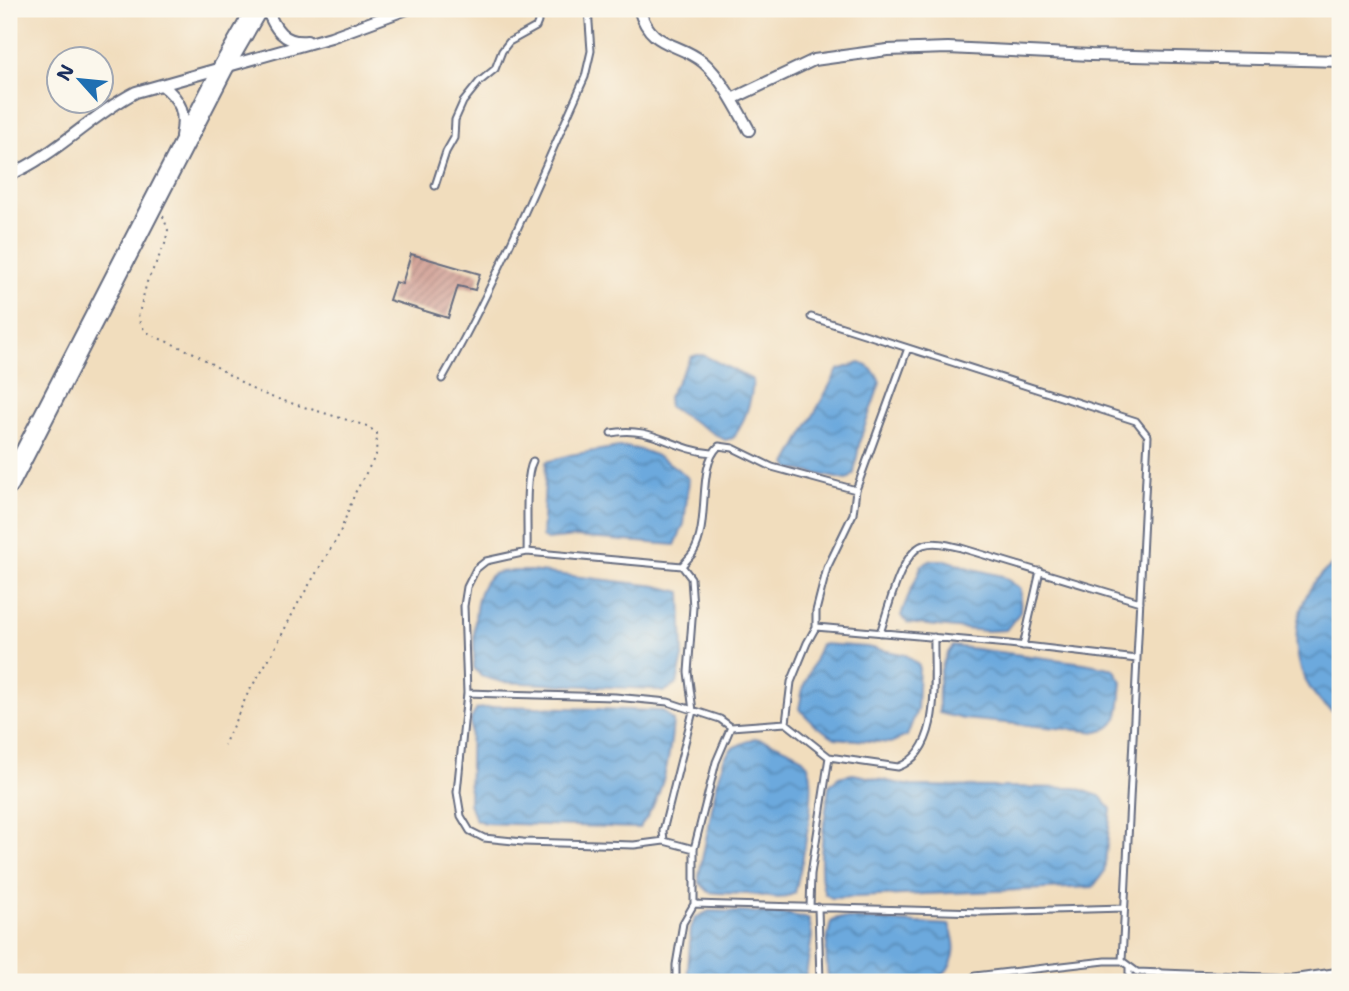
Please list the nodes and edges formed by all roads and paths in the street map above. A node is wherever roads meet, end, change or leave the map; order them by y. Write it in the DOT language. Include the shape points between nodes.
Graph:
graph roads {
  1 [pos="257,9"];
  2 [pos="267,9"];
  3 [pos="407,9"];
  4 [pos="536,9"];
  5 [pos="588,9"];
  6 [pos="639,9"];
  7 [pos="331,37"];
  8 [pos="1340,61"];
  9 [pos="223,68"];
  10 [pos="162,85"];
  11 [pos="732,99"];
  12 [pos="749,130"];
  13 [pos="178,157"];
  14 [pos="9,175"];
  15 [pos="435,186"];
  16 [pos="153,205"];
  17 [pos="811,317"];
  18 [pos="908,348"];
  19 [pos="442,379"];
  20 [pos="611,433"];
  21 [pos="712,453"];
  22 [pos="533,461"];
  23 [pos="9,484"];
  24 [pos="856,490"];
  25 [pos="527,552"];
  26 [pos="682,566"];
  27 [pos="1040,570"];
  28 [pos="1140,602"];
  29 [pos="816,627"];
  30 [pos="880,633"];
  31 [pos="934,637"];
  32 [pos="1023,646"];
  33 [pos="1137,659"];
  34 [pos="467,693"];
  35 [pos="693,711"];
  36 [pos="786,723"];
  37 [pos="731,727"];
  38 [pos="224,745"];
  39 [pos="829,757"];
  40 [pos="664,841"];
  41 [pos="694,849"];
  42 [pos="694,904"];
  43 [pos="810,907"];
  44 [pos="818,907"];
  45 [pos="1124,908"];
  46 [pos="1122,961"];
  47 [pos="1129,967"];
  48 [pos="1340,971"];
  49 [pos="1159,972"];
  50 [pos="676,982"];
  51 [pos="820,982"];
  52 [pos="966,982"];
  53 [pos="1129,982"];
  54 [pos="1157,982"];
  1 -- 9 [label="highway"];
  2 -- 7 [label="street" via="272,24 289,39 302,42"];
  3 -- 7 [label="street"];
  4 -- 15 [label="lane" via="536,27 509,42 495,69 463,102"];
  5 -- 19 [label="lane" via="591,51 585,77 471,328"];
  6 -- 11 [label="street" via="654,37 704,62"];
  7 -- 9 [label="street"];
  8 -- 11 [label="street" via="887,50 814,60"];
  9 -- 10 [label="street"];
  9 -- 13 [label="highway"];
  10 -- 13 [label="street" via="181,106 184,122"];
  10 -- 14 [label="street" via="113,104 41,159"];
  11 -- 12 [label="street"];
  13 -- 16 [label="highway"];
  16 -- 23 [label="highway"];
  16 -- 38 [label="path" via="168,230 147,282 138,317 141,326 254,390 377,433 376,454 338,535 248,693"];
  17 -- 18 [label="lane"];
  18 -- 24 [label="lane"];
  18 -- 28 [label="lane" via="1136,421 1148,436"];
  20 -- 21 [label="lane" via="648,433"];
  21 -- 24 [label="lane" via="719,446 733,448 772,467"];
  21 -- 26 [label="lane" via="699,538"];
  22 -- 25 [label="lane" via="528,480"];
  24 -- 29 [label="lane" via="853,514 827,568"];
  25 -- 26 [label="lane"];
  25 -- 34 [label="lane" via="486,561 467,587"];
  26 -- 35 [label="lane" via="691,579 694,607 688,672"];
  27 -- 28 [label="lane"];
  27 -- 30 [label="lane" via="961,548 922,545 910,554"];
  27 -- 32 [label="lane"];
  28 -- 33 [label="lane"];
  29 -- 30 [label="lane"];
  29 -- 36 [label="lane" via="791,682"];
  30 -- 31 [label="lane"];
  31 -- 32 [label="lane"];
  31 -- 39 [label="lane" via="929,733 920,751 909,763 898,766"];
  32 -- 33 [label="lane"];
  33 -- 45 [label="lane"];
  34 -- 35 [label="lane" via="668,702"];
  34 -- 40 [label="lane" via="457,792 461,816 470,831 484,838 523,842 634,845"];
  35 -- 37 [label="lane"];
  35 -- 40 [label="lane"];
  36 -- 37 [label="lane"];
  36 -- 39 [label="lane"];
  37 -- 41 [label="lane" via="716,762"];
  39 -- 43 [label="lane"];
  40 -- 41 [label="lane"];
  41 -- 42 [label="lane"];
  42 -- 43 [label="lane"];
  42 -- 50 [label="lane" via="683,923"];
  43 -- 44 [label="lane"];
  44 -- 45 [label="lane" via="981,912"];
  44 -- 51 [label="lane"];
  45 -- 46 [label="lane"];
  46 -- 47 [label="lane"];
  46 -- 52 [label="lane" via="975,976"];
  47 -- 49 [label="lane" via="1137,972"];
  47 -- 53 [label="lane"];
  48 -- 49 [label="lane" via="1291,978"];
  49 -- 54 [label="lane"];
}
